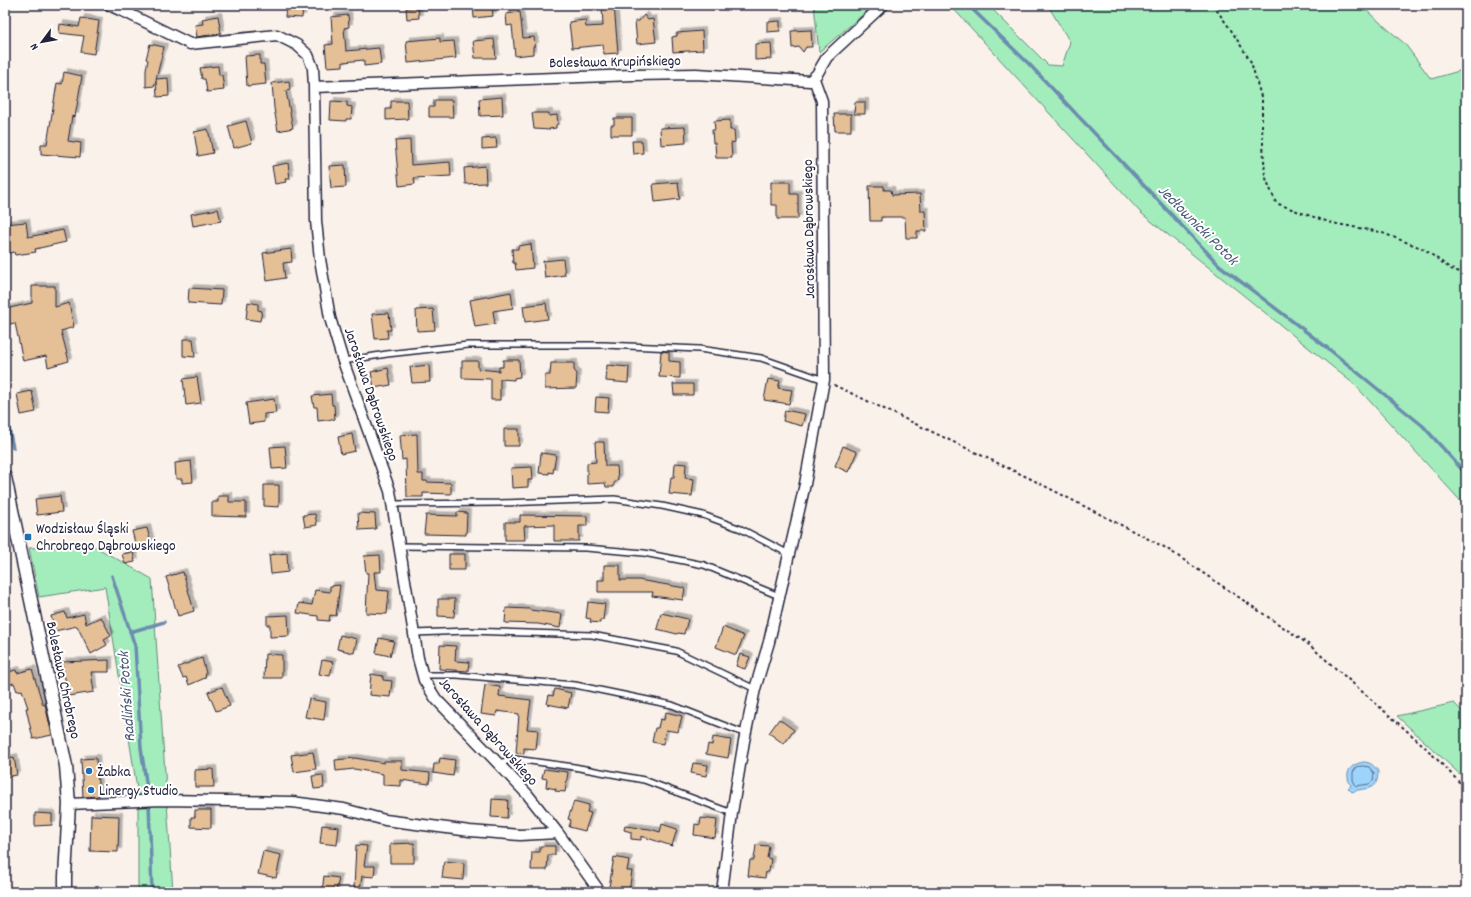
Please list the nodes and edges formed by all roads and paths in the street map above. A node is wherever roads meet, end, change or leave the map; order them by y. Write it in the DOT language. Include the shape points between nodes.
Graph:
graph roads {
  1 [pos="108,5"];
  2 [pos="883,5"];
  3 [pos="1213,5"];
  4 [pos="814,79"];
  5 [pos="314,88"];
  6 [pos="1466,274"];
  7 [pos="342,361"];
  8 [pos="824,380"];
  9 [pos="5,477"];
  10 [pos="393,504"];
  11 [pos="400,546"];
  12 [pos="789,554"];
  13 [pos="779,596"];
  14 [pos="414,633"];
  15 [pos="423,675"];
  16 [pos="755,689"];
  17 [pos="746,734"];
  18 [pos="498,764"];
  19 [pos="1466,789"];
  20 [pos="69,804"];
  21 [pos="732,813"];
  22 [pos="558,833"];
  23 [pos="65,892"];
  24 [pos="600,892"];
  25 [pos="722,892"];
  1 -- 5 [label="street, Jarosława Dąbrowskiego" via="190,44 278,35 297,45 308,55 313,68"];
  2 -- 4 [label="street" via="826,57"];
  3 -- 6 [label="path" via="1251,62 1262,100 1265,176 1276,203 1332,223 1380,232 1424,249 1451,269"];
  4 -- 5 [label="street, Bolesława Krupińskiego" via="802,81 696,74 633,74"];
  4 -- 8 [label="street, Jarosława Dąbrowskiego" via="822,101"];
  5 -- 7 [label="street, Jarosława Dąbrowskiego" via="316,228 330,318"];
  7 -- 8 [label="lane" via="468,345 604,345 699,349 761,358"];
  7 -- 10 [label="street, Jarosława Dąbrowskiego"];
  8 -- 12 [label="street, Jarosława Dąbrowskiego"];
  8 -- 19 [label="path" via="1031,479 1166,548 1308,644 1423,745"];
  9 -- 20 [label="street, Bolesława Chrobrego" via="66,766"];
  10 -- 11 [label="street, Jarosława Dąbrowskiego"];
  10 -- 12 [label="lane" via="614,499 703,515 741,529"];
  11 -- 13 [label="lane" via="586,548 644,553 704,565"];
  11 -- 14 [label="street, Jarosława Dąbrowskiego"];
  12 -- 13 [label="street, Jarosława Dąbrowskiego"];
  13 -- 16 [label="street, Jarosława Dąbrowskiego"];
  14 -- 15 [label="street, Jarosława Dąbrowskiego"];
  14 -- 16 [label="lane" via="468,631 592,635 676,651"];
  15 -- 17 [label="lane" via="458,675 575,685 672,705"];
  15 -- 18 [label="street, Jarosława Dąbrowskiego" via="436,699"];
  16 -- 17 [label="street, Jarosława Dąbrowskiego"];
  17 -- 21 [label="street, Jarosława Dąbrowskiego"];
  18 -- 21 [label="lane" via="515,759 644,780"];
  18 -- 22 [label="street, Jarosława Dąbrowskiego" via="528,795"];
  20 -- 22 [label="street" via="162,800 292,802 344,809 385,820 470,831"];
  20 -- 23 [label="street, Bolesława Chrobrego"];
  21 -- 25 [label="street, Jarosława Dąbrowskiego"];
  22 -- 24 [label="street, Jarosława Dąbrowskiego"];
}
